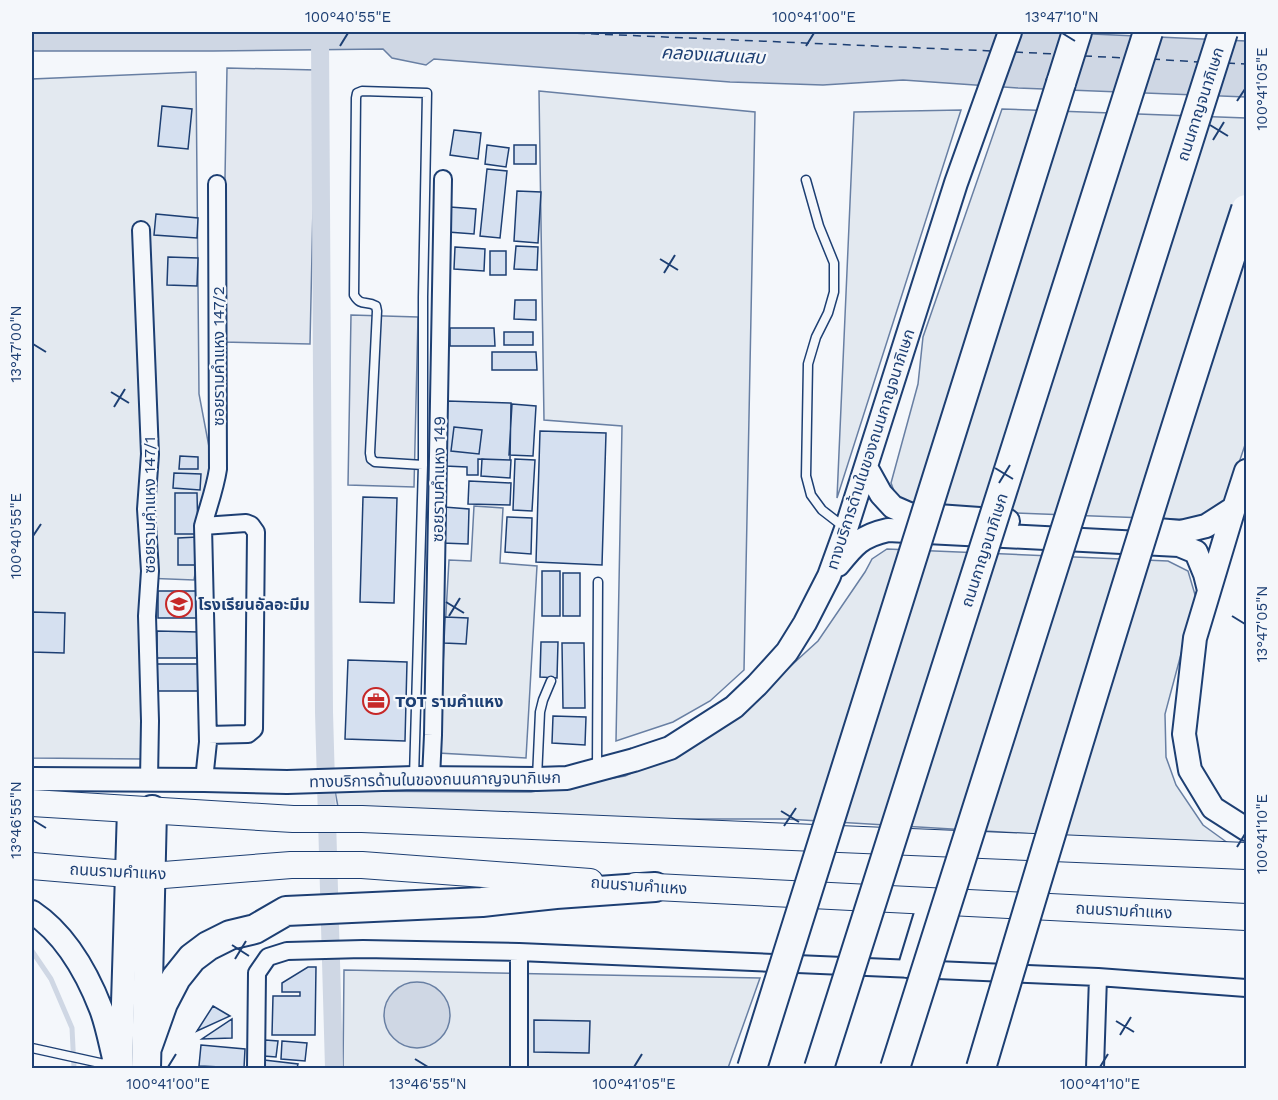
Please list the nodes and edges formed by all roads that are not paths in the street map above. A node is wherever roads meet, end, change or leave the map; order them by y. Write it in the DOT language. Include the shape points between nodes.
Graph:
graph roads {
  1 [pos="1010,32"];
  2 [pos="1077,32"];
  3 [pos="1148,32"];
  4 [pos="1223,32"];
  5 [pos="443,179"];
  6 [pos="806,180"];
  7 [pos="217,184"];
  8 [pos="1246,209"];
  9 [pos="141,230"];
  10 [pos="423,465"];
  11 [pos="866,466"];
  12 [pos="1246,471"];
  13 [pos="1234,508"];
  14 [pos="203,526"];
  15 [pos="846,529"];
  16 [pos="829,576"];
  17 [pos="598,582"];
  18 [pos="1209,590"];
  19 [pos="551,681"];
  20 [pos="208,735"];
  21 [pos="597,770"];
  22 [pos="32,778"];
  23 [pos="423,778"];
  24 [pos="537,779"];
  25 [pos="148,780"];
  26 [pos="204,780"];
  27 [pos="32,803"];
  28 [pos="140,809"];
  29 [pos="1246,829"];
  30 [pos="1246,856"];
  31 [pos="32,866"];
  32 [pos="138,875"];
  33 [pos="655,887"];
  34 [pos="927,900"];
  35 [pos="32,912"];
  36 [pos="1246,917"];
  37 [pos="519,952"];
  38 [pos="906,969"];
  39 [pos="1098,977"];
  40 [pos="1246,987"];
  41 [pos="32,1048"];
  42 [pos="147,1058"];
  43 [pos="118,1067"];
  44 [pos="256,1068"];
  45 [pos="519,1068"];
  46 [pos="752,1068"];
  47 [pos="819,1068"];
  48 [pos="895,1068"];
  49 [pos="981,1068"];
  50 [pos="1095,1068"];
  1 -- 11 [label="main road, ทางบริการด้านในของถนนกาญจนาภิเษก" via="956,183"];
  2 -- 46 [label="highway, bridge"];
  3 -- 47 [label="highway, ถนนกาญจนาภิเษก, bridge"];
  4 -- 48 [label="highway, ถนนกาญจนาภิเษก, bridge"];
  5 -- 23 [label="street, ซอยรามคำแหง 149" via="434,724"];
  6 -- 15 [label="lane" via="834,263 834,292 808,364 806,476 811,495 822,510"];
  7 -- 14 [label="street, ซอยรามคำแหง 147/2" via="218,469"];
  8 -- 49 [label="highway, bridge" via="1062,792"];
  9 -- 25 [label="street, ซอยรามคำแหง 147/1" via="150,454 146,509 150,571"];
  10 -- 10 [label="lane" via="375,462 370,453 377,311 376,306 362,303 354,295 356,98 362,91 427,93"];
  10 -- 23 [label="lane"];
  11 -- 13 [label="main road" via="881,494 893,507 909,514 1181,532 1206,526"];
  11 -- 15 [label="main road, ทางบริการด้านในของถนนกาญจนาภิเษก"];
  12 -- 13 [label="main road"];
  13 -- 18 [label="main road"];
  14 -- 20 [label="street, ซอยรามคำแหง 147/2"];
  14 -- 20 [label="street" via="246,523 256,532 255,729 248,734"];
  15 -- 16 [label="main road, ทางบริการด้านในของถนนกาญจนาภิเษก"];
  16 -- 18 [label="main road" via="854,545 872,533 888,530 1179,545 1196,552"];
  16 -- 21 [label="main road, ทางบริการด้านในของถนนกาญจนาภิเษก" via="787,652 734,707 670,748"];
  17 -- 21 [label="lane"];
  18 -- 29 [label="main road" via="1196,638 1184,734 1190,770 1213,808"];
  19 -- 24 [label="lane" via="540,712"];
  20 -- 26 [label="street, ซอยรามคำแหง 147/2"];
  21 -- 24 [label="main road, ทางบริการด้านในของถนนกาญจนาภิเษก" via="567,778"];
  22 -- 25 [label="main road, ทางบริการด้านในของถนนกาญจนาภิเษก"];
  23 -- 24 [label="main road, ทางบริการด้านในของถนนกาญจนาภิเษก"];
  23 -- 26 [label="main road, ทางบริการด้านในของถนนกาญจนาภิเษก"];
  25 -- 26 [label="main road, ทางบริการด้านในของถนนกาญจนาภิเษก"];
  27 -- 28 [label="main road"];
  28 -- 30 [label="main road" via="293,819"];
  28 -- 32 [label="highway"];
  31 -- 32 [label="main road, ถนนรามคำแหง"];
  32 -- 33 [label="main road, ถนนรามคำแหง" via="291,865 362,866"];
  32 -- 42 [label="highway"];
  32 -- 43 [label="main road"];
  33 -- 34 [label="main road, ถนนรามคำแหง"];
  33 -- 42 [label="highway" via="482,902 286,912 255,929 208,945 192,958 168,994"];
  34 -- 36 [label="main road, ถนนรามคำแหง"];
  34 -- 38 [label="street"];
  35 -- 43 [label="main road" via="66,944 86,976"];
  37 -- 38 [label="street"];
  37 -- 44 [label="street" via="363,949 287,951 268,957 256,973"];
  37 -- 45 [label="street"];
  38 -- 39 [label="street"];
  39 -- 40 [label="street"];
  39 -- 50 [label="street"];
  41 -- 43 [label="lane"];
}
